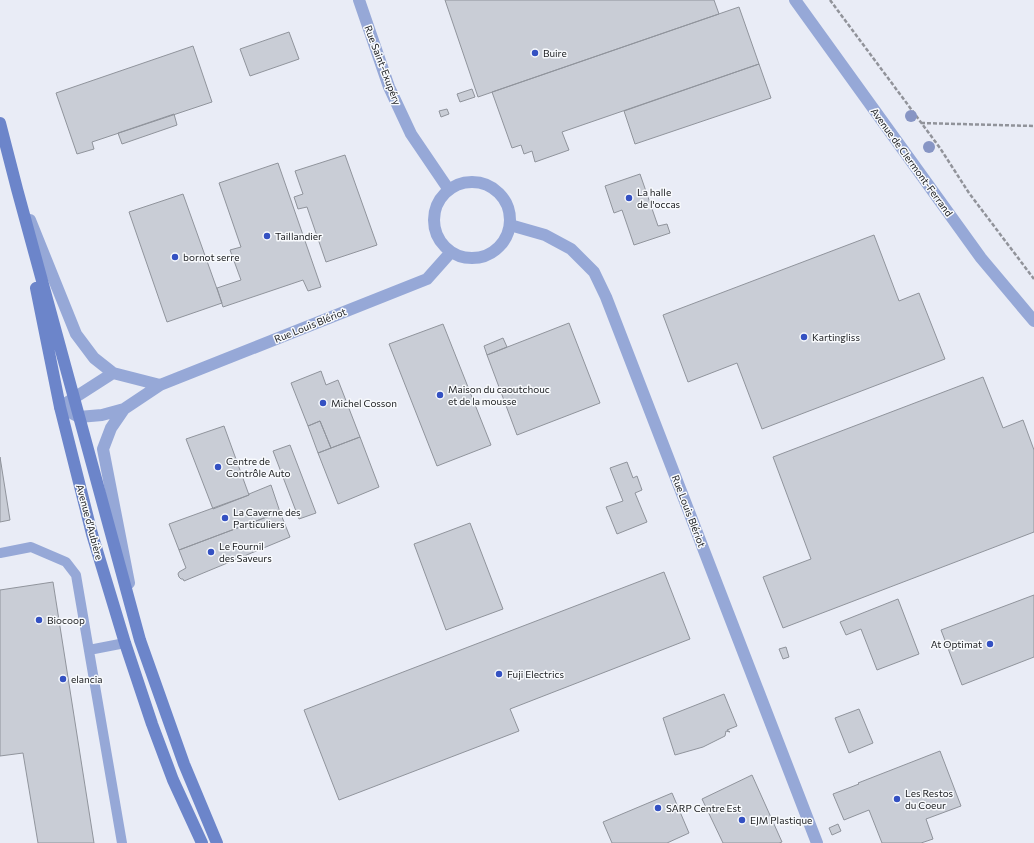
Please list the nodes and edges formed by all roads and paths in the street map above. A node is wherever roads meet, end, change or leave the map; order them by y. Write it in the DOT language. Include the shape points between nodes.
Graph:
graph roads {
  1 [pos="359,0"];
  2 [pos="795,0"];
  3 [pos="830,0"];
  4 [pos="0,123"];
  5 [pos="921,123"];
  6 [pos="1034,126"];
  7 [pos="17,189"];
  8 [pos="449,190"];
  9 [pos="510,225"];
  10 [pos="451,252"];
  11 [pos="1034,279"];
  12 [pos="1034,321"];
  13 [pos="113,373"];
  14 [pos="160,385"];
  15 [pos="74,398"];
  16 [pos="60,407"];
  17 [pos="124,409"];
  18 [pos="79,417"];
  19 [pos="0,553"];
  20 [pos="140,640"];
  21 [pos="125,643"];
  22 [pos="89,650"];
  23 [pos="213,842"];
  24 [pos="122,843"];
  25 [pos="202,843"];
  26 [pos="817,843"];
  1 -- 8 [label="street, Rue Saint-Exupéry" via="389,87 411,134"];
  2 -- 12 [label="street, Avenue de Clermont-Ferrand" via="981,258"];
  3 -- 5 [label="path"];
  4 -- 7 [label="main road, Avenue d'Aubière"];
  5 -- 6 [label="path"];
  5 -- 11 [label="path" via="969,193"];
  7 -- 13 [label="street, Avenue d'Aubière" via="76,334 94,358"];
  7 -- 15 [label="main road, Avenue d'Aubière"];
  7 -- 16 [label="main road, Avenue d'Aubière"];
  8 -- 9 [label="street" via="460,184 486,184 505,200 510,212"];
  8 -- 10 [label="street" via="436,209 434,222 442,244"];
  9 -- 10 [label="street" via="507,237 499,248 488,255 463,258"];
  9 -- 26 [label="street, Rue Louis Blériot" via="545,235 571,249 594,272 606,297"];
  10 -- 14 [label="street, Rue Louis Blériot" via="427,279"];
  13 -- 14 [label="street, Avenue d'Aubière"];
  13 -- 15 [label="street"];
  14 -- 17 [label="street, Avenue d'Aubière"];
  15 -- 16 [label="street"];
  15 -- 18 [label="main road, Avenue d'Aubière"];
  16 -- 18 [label="street"];
  16 -- 21 [label="main road, Avenue d'Aubière" via="92,534"];
  17 -- 18 [label="street" via="102,415"];
  17 -- 20 [label="street, Avenue d'Aubière" via="111,428 103,449"];
  18 -- 20 [label="main road, Avenue d'Aubière"];
  19 -- 22 [label="lane" via="31,547 66,562 76,575"];
  20 -- 23 [label="main road, Avenue d'Aubière"];
  21 -- 22 [label="lane"];
  21 -- 25 [label="main road, Avenue d'Aubière" via="173,780"];
  22 -- 24 [label="lane"];
}
